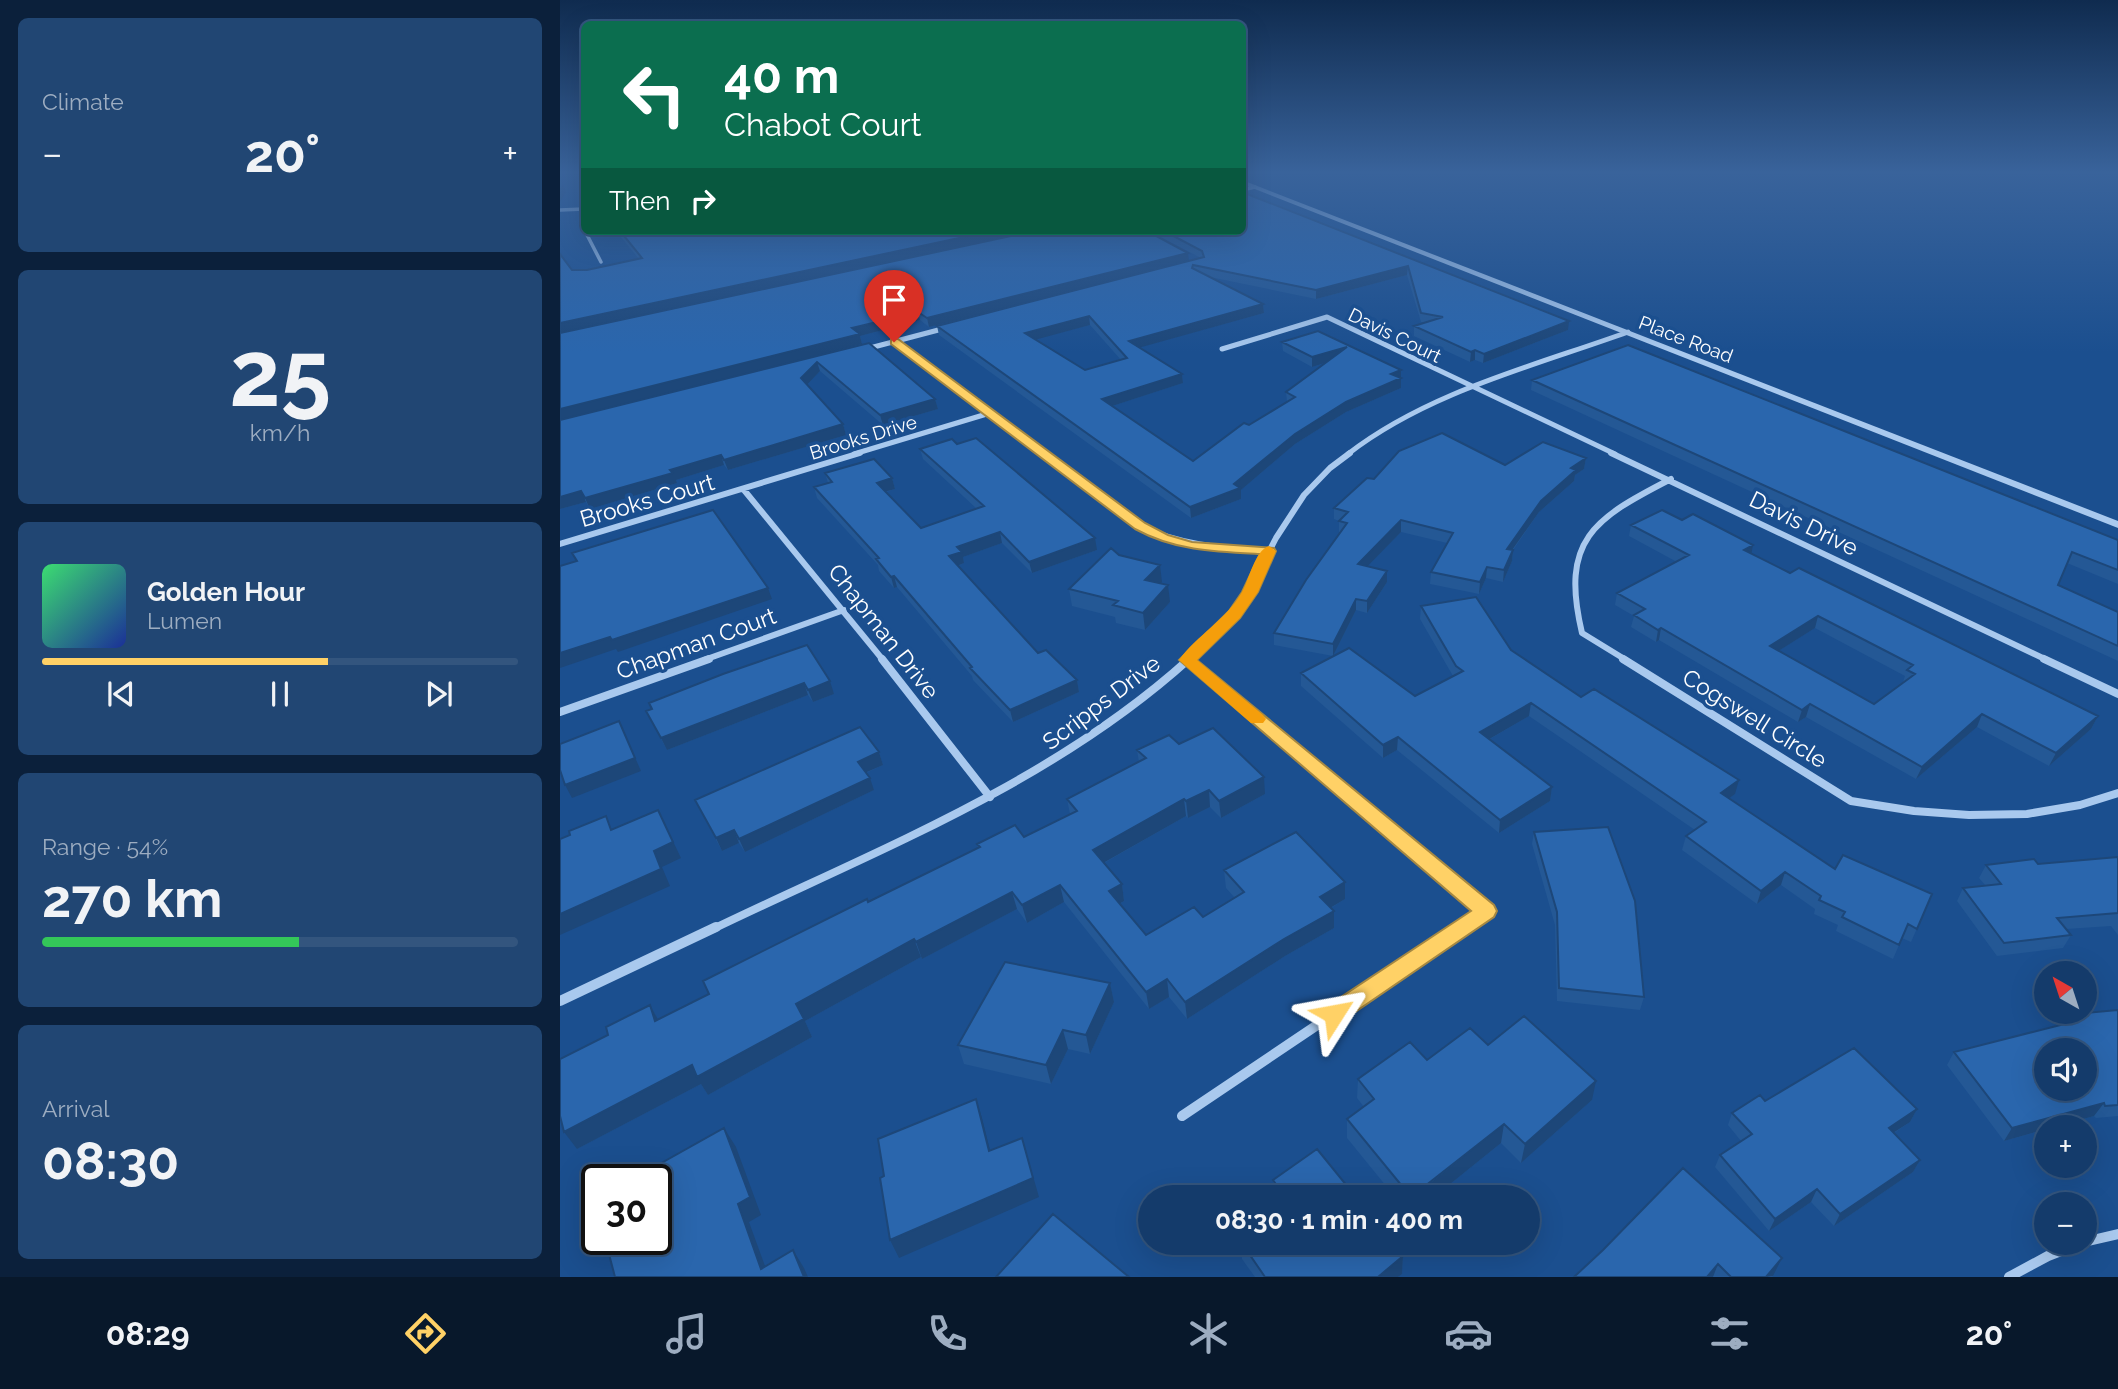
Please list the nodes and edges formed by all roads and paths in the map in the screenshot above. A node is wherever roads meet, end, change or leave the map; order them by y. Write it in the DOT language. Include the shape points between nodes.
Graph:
graph roads {
  1 [pos="1375,234"];
  2 [pos="587,235"];
  3 [pos="601,262"];
  4 [pos="948,328"];
  5 [pos="1628,332"];
  6 [pos="894,342"];
  7 [pos="1222,349"];
  8 [pos="854,352"];
  9 [pos="1474,389"];
  10 [pos="990,414"];
  11 [pos="1671,479"];
  12 [pos="744,490"];
  13 [pos="2118,525"];
  14 [pos="560,544"];
  15 [pos="1269,551"];
  16 [pos="844,610"];
  17 [pos="1187,660"];
  18 [pos="2118,694"];
  19 [pos="560,712"];
  20 [pos="2118,793"];
  21 [pos="990,797"];
  22 [pos="560,1001"];
  23 [pos="1182,1116"];
  24 [pos="2118,1234"];
  25 [pos="2097,1239"];
  26 [pos="2051,1255"];
  27 [pos="2009,1277"];
  1 -- 5 [label="street, Place Road"];
  2 -- 3 [label="street"];
  4 -- 6 [label="street"];
  5 -- 9 [label="street, Scripps Drive"];
  5 -- 13 [label="street, Place Road"];
  6 -- 8 [label="street"];
  6 -- 10 [label="street"];
  7 -- 9 [label="street, Davis Court" via="1327,317"];
  9 -- 11 [label="street, Davis Drive"];
  9 -- 15 [label="street, Scripps Drive" via="1404,418 1354,449 1309,490"];
  10 -- 12 [label="street, Brooks Drive"];
  10 -- 15 [label="street" via="1140,526 1163,538 1191,546"];
  11 -- 18 [label="street, Davis Drive"];
  11 -- 20 [label="street, Cogswell Circle" via="1626,501 1587,536 1572,577 1572,603 1582,633 1851,801 1914,811 2016,814 2080,805"];
  12 -- 14 [label="street, Brooks Court"];
  12 -- 16 [label="street, Chapman Drive"];
  15 -- 17 [label="street, Scripps Drive" via="1235,615"];
  16 -- 19 [label="street, Chapman Court"];
  16 -- 21 [label="street, Chapman Drive"];
  17 -- 21 [label="street, Scripps Drive" via="1106,728"];
  17 -- 23 [label="street" via="1486,911"];
  21 -- 22 [label="street, Scripps Drive"];
  24 -- 25 [label="street"];
  26 -- 27 [label="street"];
}
